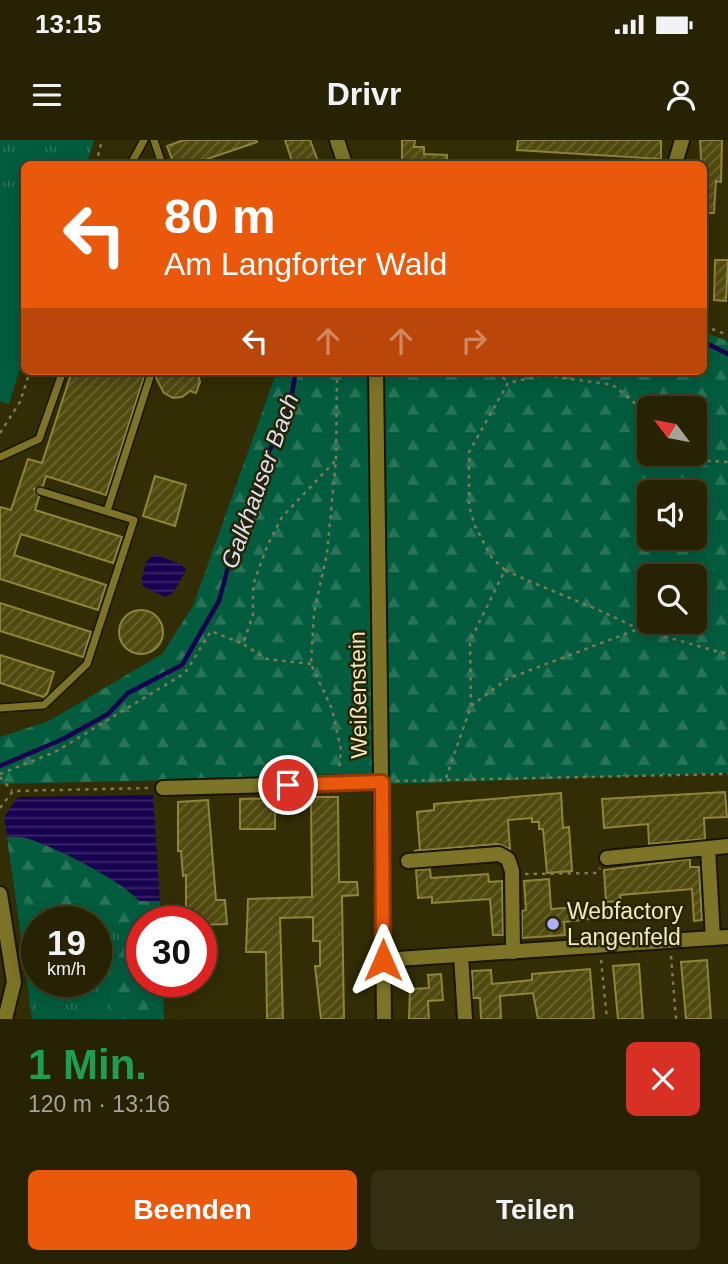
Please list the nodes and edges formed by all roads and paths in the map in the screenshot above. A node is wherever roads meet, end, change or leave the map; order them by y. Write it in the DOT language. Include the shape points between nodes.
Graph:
graph roads {
  1 [pos="102,140"];
  2 [pos="144,140"];
  3 [pos="154,140"];
  4 [pos="337,140"];
  5 [pos="681,140"];
  6 [pos="97,161"];
  7 [pos="133,161"];
  8 [pos="161,161"];
  9 [pos="344,161"];
  10 [pos="676,161"];
  11 [pos="707,327"];
  12 [pos="728,335"];
  13 [pos="29,375"];
  14 [pos="62,375"];
  15 [pos="151,375"];
  16 [pos="337,375"];
  17 [pos="376,375"];
  18 [pos="501,375"];
  19 [pos="508,383"];
  20 [pos="637,405"];
  21 [pos="0,433"];
  22 [pos="0,457"];
  23 [pos="336,460"];
  24 [pos="707,461"];
  25 [pos="728,463"];
  26 [pos="40,491"];
  27 [pos="107,511"];
  28 [pos="505,570"];
  29 [pos="637,628"];
  30 [pos="637,629"];
  31 [pos="656,634"];
  32 [pos="243,644"];
  33 [pos="728,651"];
  34 [pos="311,664"];
  35 [pos="471,706"];
  36 [pos="0,708"];
  37 [pos="728,774"];
  38 [pos="0,776"];
  39 [pos="446,778"];
  40 [pos="382,782"];
  41 [pos="337,783"];
  42 [pos="163,788"];
  43 [pos="13,791"];
  44 [pos="0,807"];
  45 [pos="728,846"];
  46 [pos="708,848"];
  47 [pos="607,858"];
  48 [pos="408,861"];
  49 [pos="512,871"];
  50 [pos="0,894"];
  51 [pos="721,937"];
  52 [pos="670,941"];
  53 [pos="599,946"];
  54 [pos="513,953"];
  55 [pos="461,955"];
  56 [pos="383,960"];
  57 [pos="5,1019"];
  58 [pos="384,1019"];
  59 [pos="465,1019"];
  60 [pos="607,1019"];
  61 [pos="677,1019"];
  1 -- 6 [label="path"];
  2 -- 7 [label="lane"];
  3 -- 8 [label="lane"];
  4 -- 9 [label="street"];
  5 -- 10 [label="street"];
  11 -- 12 [label="path"];
  13 -- 21 [label="path" via="20,402"];
  14 -- 22 [label="lane" via="39,439"];
  15 -- 27 [label="lane"];
  16 -- 23 [label="path"];
  17 -- 40 [label="street, Weißenstein"];
  18 -- 19 [label="path"];
  19 -- 20 [label="path" via="544,375 613,385"];
  19 -- 28 [label="path" via="469,452 469,506 475,526 492,558"];
  23 -- 32 [label="path" via="282,517 268,544 253,585 253,615"];
  23 -- 34 [label="path"];
  24 -- 25 [label="path"];
  26 -- 27 [label="lane"];
  27 -- 36 [label="lane" via="134,520 87,664 44,705"];
  28 -- 29 [label="path" via="548,591 592,604"];
  28 -- 35 [label="path" via="470,641"];
  30 -- 35 [label="path" via="507,679"];
  31 -- 33 [label="path"];
  32 -- 34 [label="path" via="267,659"];
  32 -- 38 [label="path" via="211,631 186,673 55,752"];
  34 -- 41 [label="path" via="332,709 341,750"];
  35 -- 39 [label="path"];
  37 -- 39 [label="path"];
  38 -- 43 [label="path"];
  39 -- 40 [label="path"];
  40 -- 41 [label="street"];
  40 -- 56 [label="street, Weißenstein"];
  41 -- 42 [label="street"];
  42 -- 43 [label="path"];
  43 -- 44 [label="path"];
  45 -- 46 [label="street"];
  46 -- 47 [label="street"];
  46 -- 51 [label="street"];
  47 -- 49 [label="path" via="597,873"];
  48 -- 49 [label="street" via="499,854 508,859"];
  49 -- 54 [label="street"];
  50 -- 57 [label="street" via="14,982"];
  51 -- 52 [label="street"];
  52 -- 53 [label="street"];
  52 -- 61 [label="path"];
  53 -- 54 [label="street"];
  53 -- 60 [label="path"];
  54 -- 55 [label="street"];
  55 -- 56 [label="street"];
  55 -- 59 [label="street"];
  56 -- 58 [label="street, Weißenstein"];
}
